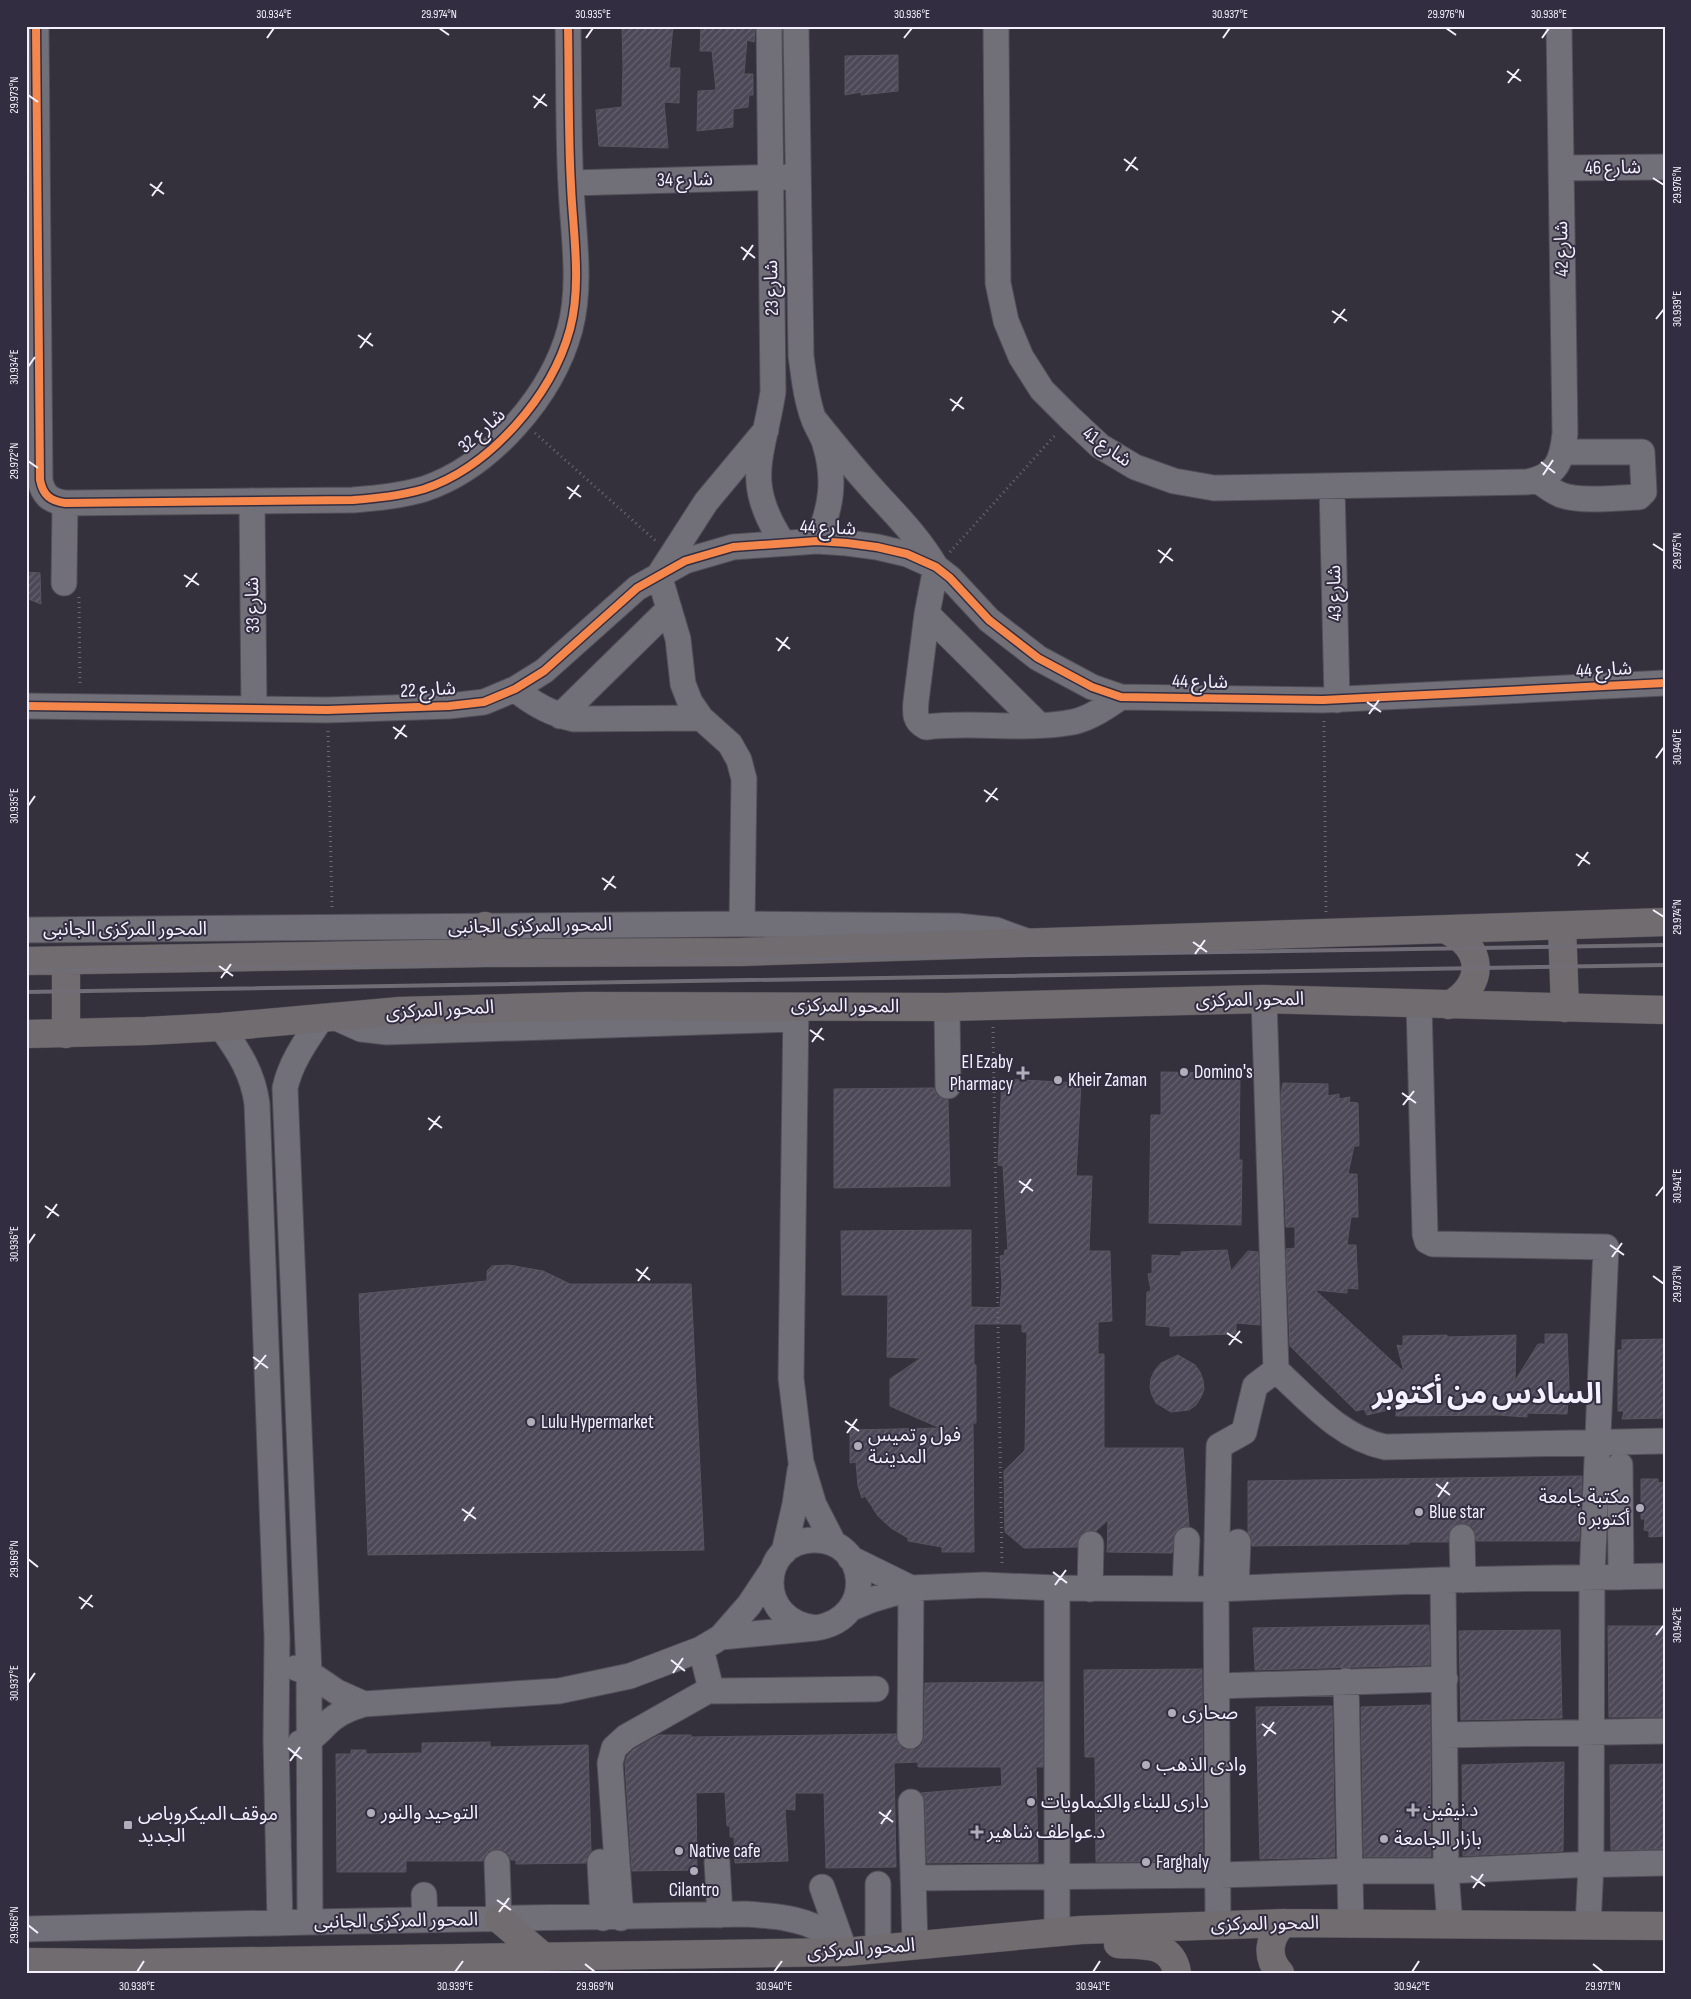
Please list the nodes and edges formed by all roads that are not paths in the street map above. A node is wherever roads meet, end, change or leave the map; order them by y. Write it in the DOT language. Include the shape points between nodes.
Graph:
graph roads {
  1 [pos="36,26"];
  2 [pos="568,26"];
  3 [pos="996,26"];
  4 [pos="1559,26"];
  5 [pos="769,37"];
  6 [pos="797,37"];
  7 [pos="1665,167"];
  8 [pos="1561,168"];
  9 [pos="799,177"];
  10 [pos="770,178"];
  11 [pos="571,183"];
  12 [pos="32,191"];
  13 [pos="814,419"];
  14 [pos="766,430"];
  15 [pos="1552,467"];
  16 [pos="1332,486"];
  17 [pos="252,501"];
  18 [pos="65,503"];
  19 [pos="817,541"];
  20 [pos="783,543"];
  21 [pos="665,565"];
  22 [pos="936,567"];
  23 [pos="64,583"];
  24 [pos="669,609"];
  25 [pos="927,614"];
  26 [pos="1665,683"];
  27 [pos="515,689"];
  28 [pos="1121,697"];
  29 [pos="1330,700"];
  30 [pos="26,706"];
  31 [pos="254,709"];
  32 [pos="560,716"];
  33 [pos="702,718"];
  34 [pos="1039,725"];
  35 [pos="1665,922"];
  36 [pos="742,924"];
  37 [pos="485,926"];
  38 [pos="1562,926"];
  39 [pos="26,930"];
  40 [pos="1446,930"];
  41 [pos="1031,943"];
  42 [pos="487,953"];
  43 [pos="26,961"];
  44 [pos="66,961"];
  45 [pos="1264,998"];
  46 [pos="1419,1004"];
  47 [pos="1449,1005"];
  48 [pos="947,1007"];
  49 [pos="1565,1008"];
  50 [pos="1665,1010"];
  51 [pos="796,1012"];
  52 [pos="327,1016"];
  53 [pos="221,1027"];
  54 [pos="26,1034"];
  55 [pos="66,1034"];
  56 [pos="948,1086"];
  57 [pos="1276,1370"];
  58 [pos="1665,1441"];
  59 [pos="1598,1442"];
  60 [pos="800,1462"];
  61 [pos="1620,1465"];
  62 [pos="1462,1537"];
  63 [pos="1187,1540"];
  64 [pos="1238,1542"];
  65 [pos="1090,1544"];
  66 [pos="842,1551"];
  67 [pos="779,1560"];
  68 [pos="1665,1576"];
  69 [pos="1621,1577"];
  70 [pos="1586,1578"];
  71 [pos="1453,1580"];
  72 [pos="911,1588"];
  73 [pos="1057,1588"];
  74 [pos="1090,1589"];
  75 [pos="1185,1589"];
  76 [pos="1226,1589"];
  77 [pos="852,1608"];
  78 [pos="816,1628"];
  79 [pos="711,1643"];
  80 [pos="1579,1660"];
  81 [pos="309,1673"];
  82 [pos="277,1676"];
  83 [pos="1445,1680"];
  84 [pos="1346,1681"];
  85 [pos="1218,1686"];
  86 [pos="711,1689"];
  87 [pos="876,1689"];
  88 [pos="364,1704"];
  89 [pos="1665,1731"];
  90 [pos="1592,1733"];
  91 [pos="1445,1735"];
  92 [pos="910,1736"];
  93 [pos="276,1740"];
  94 [pos="308,1741"];
  95 [pos="1574,1764"];
  96 [pos="911,1802"];
  97 [pos="600,1862"];
  98 [pos="717,1862"];
  99 [pos="505,1863"];
  100 [pos="1583,1864"];
  101 [pos="1665,1864"];
  102 [pos="1350,1871"];
  103 [pos="1446,1871"];
  104 [pos="1219,1875"];
  105 [pos="1056,1877"];
  106 [pos="913,1878"];
  107 [pos="878,1884"];
  108 [pos="822,1887"];
  109 [pos="424,1895"];
  110 [pos="720,1915"];
  111 [pos="612,1918"];
  112 [pos="507,1919"];
  113 [pos="425,1920"];
  114 [pos="310,1922"];
  115 [pos="280,1923"];
  116 [pos="1284,1923"];
  117 [pos="1218,1924"];
  118 [pos="1351,1924"];
  119 [pos="1450,1925"];
  120 [pos="1588,1926"];
  121 [pos="1665,1926"];
  122 [pos="26,1929"];
  123 [pos="1069,1931"];
  124 [pos="915,1946"];
  125 [pos="878,1949"];
  126 [pos="845,1952"];
  127 [pos="545,1958"];
  128 [pos="26,1962"];
  129 [pos="1177,1973"];
  130 [pos="1280,1973"];
  1 -- 12 [label="street"];
  2 -- 11 [label="street, شارع 32"];
  3 -- 16 [label="street, شارع 41" via="998,283 1006,321 1021,357 1042,390 1100,446 1135,467 1174,481 1214,488"];
  4 -- 8 [label="street, شارع 42"];
  5 -- 6 [label="street"];
  5 -- 10 [label="street, شارع 23"];
  6 -- 9 [label="street, شارع 23"];
  7 -- 8 [label="street, شارع 46"];
  8 -- 15 [label="street, شارع 42" via="1565,433"];
  9 -- 10 [label="street, شارع 34"];
  9 -- 13 [label="street, شارع 23" via="802,356"];
  10 -- 11 [label="street, شارع 34"];
  10 -- 14 [label="street, شارع 23" via="773,392"];
  11 -- 17 [label="street, شارع 32" via="576,291 570,329 556,365 536,398 487,453 458,474 424,488 389,497"];
  12 -- 18 [label="street" via="40,480 48,497"];
  13 -- 19 [label="street, شارع 23" via="825,442 831,467 832,493 827,518"];
  13 -- 22 [label="street" via="906,524"];
  14 -- 20 [label="street, شارع 23" via="758,462 759,489 764,509"];
  14 -- 21 [label="street" via="710,496"];
  15 -- 16 [label="street, شارع 41" via="1527,482"];
  16 -- 29 [label="street, شارع 43"];
  17 -- 18 [label="street, شارع 32"];
  17 -- 31 [label="street, شارع 33"];
  18 -- 23 [label="street"];
  19 -- 20 [label="street, شارع 44"];
  19 -- 22 [label="street, شارع 44" via="877,547 907,554"];
  20 -- 21 [label="street, شارع 22" via="733,547"];
  21 -- 24 [label="street"];
  21 -- 27 [label="street, شارع 22" via="544,671"];
  22 -- 25 [label="street"];
  22 -- 28 [label="street, شارع 44" via="989,620 1038,658 1085,684"];
  24 -- 32 [label="street"];
  24 -- 33 [label="street" via="678,638 684,684 690,702"];
  25 -- 34 [label="street"];
  25 -- 34 [label="street" via="915,715 919,723 926,727"];
  26 -- 29 [label="street, شارع 44"];
  27 -- 31 [label="street, شارع 22" via="484,702 449,706"];
  27 -- 32 [label="street" via="528,700"];
  28 -- 29 [label="street, شارع 44"];
  28 -- 34 [label="street" via="1099,712 1074,722"];
  30 -- 31 [label="street, شارع 22"];
  32 -- 33 [label="street" via="574,719"];
  33 -- 36 [label="street" via="730,744 744,779"];
  35 -- 38 [label="main road"];
  36 -- 37 [label="street, المحور المركزى الجانبى"];
  36 -- 41 [label="street, المحور المركزى الجانبى" via="976,927 996,930"];
  37 -- 39 [label="street, المحور المركزى الجانبى"];
  37 -- 42 [label="main road"];
  38 -- 40 [label="main road"];
  38 -- 49 [label="main road"];
  40 -- 41 [label="main road"];
  40 -- 47 [label="main road" via="1467,943 1474,954 1476,966 1469,990"];
  41 -- 42 [label="main road" via="741,952"];
  42 -- 44 [label="main road"];
  43 -- 44 [label="main road"];
  44 -- 55 [label="main road"];
  45 -- 46 [label="main road, المحور المركزى"];
  45 -- 48 [label="main road, المحور المركزى"];
  45 -- 57 [label="street"];
  46 -- 47 [label="main road, المحور المركزى"];
  46 -- 59 [label="street" via="1428,1241 1433,1244 1606,1247"];
  47 -- 49 [label="main road, المحور المركزى"];
  48 -- 51 [label="main road, المحور المركزى"];
  48 -- 56 [label="street"];
  49 -- 50 [label="main road, المحور المركزى"];
  51 -- 52 [label="main road, المحور المركزى" via="532,1007"];
  51 -- 60 [label="street" via="791,1378"];
  52 -- 53 [label="main road, المحور المركزى"];
  52 -- 81 [label="street" via="294,1060 284,1088"];
  53 -- 55 [label="main road, المحور المركزى"];
  53 -- 82 [label="street" via="248,1066 257,1104"];
  54 -- 55 [label="main road, المحور المركزى"];
  57 -- 59 [label="street" via="1345,1431 1371,1444 1385,1447"];
  57 -- 76 [label="street" via="1255,1386 1244,1432 1219,1446"];
  58 -- 59 [label="street"];
  59 -- 70 [label="street"];
  60 -- 66 [label="street" via="814,1505"];
  60 -- 67 [label="street" via="795,1504"];
  61 -- 69 [label="street"];
  62 -- 71 [label="street"];
  63 -- 75 [label="street"];
  64 -- 76 [label="street"];
  65 -- 74 [label="street"];
  66 -- 67 [label="street" via="824,1541 808,1540 793,1545"];
  66 -- 72 [label="street"];
  66 -- 77 [label="street" via="858,1577 859,1588"];
  67 -- 78 [label="street" via="771,1590 779,1610 796,1623"];
  67 -- 79 [label="street" via="749,1605"];
  68 -- 69 [label="street"];
  69 -- 70 [label="street"];
  70 -- 71 [label="street"];
  70 -- 80 [label="street"];
  70 -- 90 [label="street"];
  71 -- 76 [label="street"];
  71 -- 83 [label="street"];
  72 -- 73 [label="street" via="984,1584"];
  72 -- 77 [label="street"];
  72 -- 92 [label="street"];
  73 -- 74 [label="street"];
  73 -- 105 [label="street"];
  74 -- 75 [label="street"];
  75 -- 76 [label="street"];
  76 -- 85 [label="street"];
  77 -- 78 [label="street" via="836,1622"];
  78 -- 79 [label="street"];
  79 -- 86 [label="street"];
  79 -- 88 [label="street" via="630,1676 559,1691"];
  81 -- 82 [label="street" via="295,1668 282,1671"];
  81 -- 88 [label="street" via="337,1692"];
  81 -- 94 [label="street"];
  82 -- 93 [label="street"];
  83 -- 84 [label="street"];
  83 -- 91 [label="street"];
  84 -- 85 [label="street"];
  84 -- 102 [label="street"];
  85 -- 104 [label="street"];
  86 -- 87 [label="street" via="719,1692"];
  86 -- 111 [label="street" via="626,1737 614,1748 610,1763"];
  88 -- 94 [label="street" via="335,1716"];
  89 -- 90 [label="street"];
  90 -- 91 [label="street"];
  90 -- 100 [label="street"];
  91 -- 103 [label="street"];
  93 -- 94 [label="street" via="292,1744"];
  93 -- 115 [label="street"];
  94 -- 114 [label="street"];
  95 -- 100 [label="street"];
  96 -- 106 [label="street"];
  97 -- 111 [label="street"];
  98 -- 110 [label="street"];
  99 -- 112 [label="street"];
  100 -- 101 [label="street"];
  100 -- 103 [label="street"];
  100 -- 120 [label="street"];
  102 -- 103 [label="street"];
  102 -- 104 [label="street"];
  102 -- 118 [label="street"];
  103 -- 119 [label="street"];
  104 -- 105 [label="street"];
  104 -- 117 [label="street"];
  105 -- 106 [label="street"];
  105 -- 123 [label="street"];
  106 -- 124 [label="street"];
  107 -- 125 [label="street"];
  108 -- 126 [label="street"];
  109 -- 113 [label="street"];
  110 -- 111 [label="street, المحور المركزى الجانبى"];
  110 -- 126 [label="street, المحور المركزى الجانبى" via="771,1916 796,1921 819,1929"];
  111 -- 112 [label="street, المحور المركزى الجانبى"];
  112 -- 113 [label="street, المحور المركزى الجانبى"];
  112 -- 127 [label="main road"];
  113 -- 114 [label="street, المحور المركزى الجانبى"];
  114 -- 115 [label="street, المحور المركزى الجانبى"];
  115 -- 122 [label="street, المحور المركزى الجانبى"];
  116 -- 117 [label="main road, المحور المركزى"];
  116 -- 118 [label="main road, المحور المركزى"];
  116 -- 130 [label="main road" via="1277,1929 1270,1945 1273,1962"];
  117 -- 123 [label="main road, المحور المركزى"];
  118 -- 119 [label="main road, المحور المركزى"];
  119 -- 120 [label="main road, المحور المركزى"];
  120 -- 121 [label="main road, المحور المركزى"];
  123 -- 124 [label="main road, المحور المركزى"];
  123 -- 129 [label="main road" via="1117,1944 1156,1946 1171,1957"];
  124 -- 125 [label="main road, المحور المركزى"];
  125 -- 126 [label="main road, المحور المركزى"];
  126 -- 127 [label="main road, المحور المركزى"];
  127 -- 128 [label="main road, المحور المركزى"];
}
